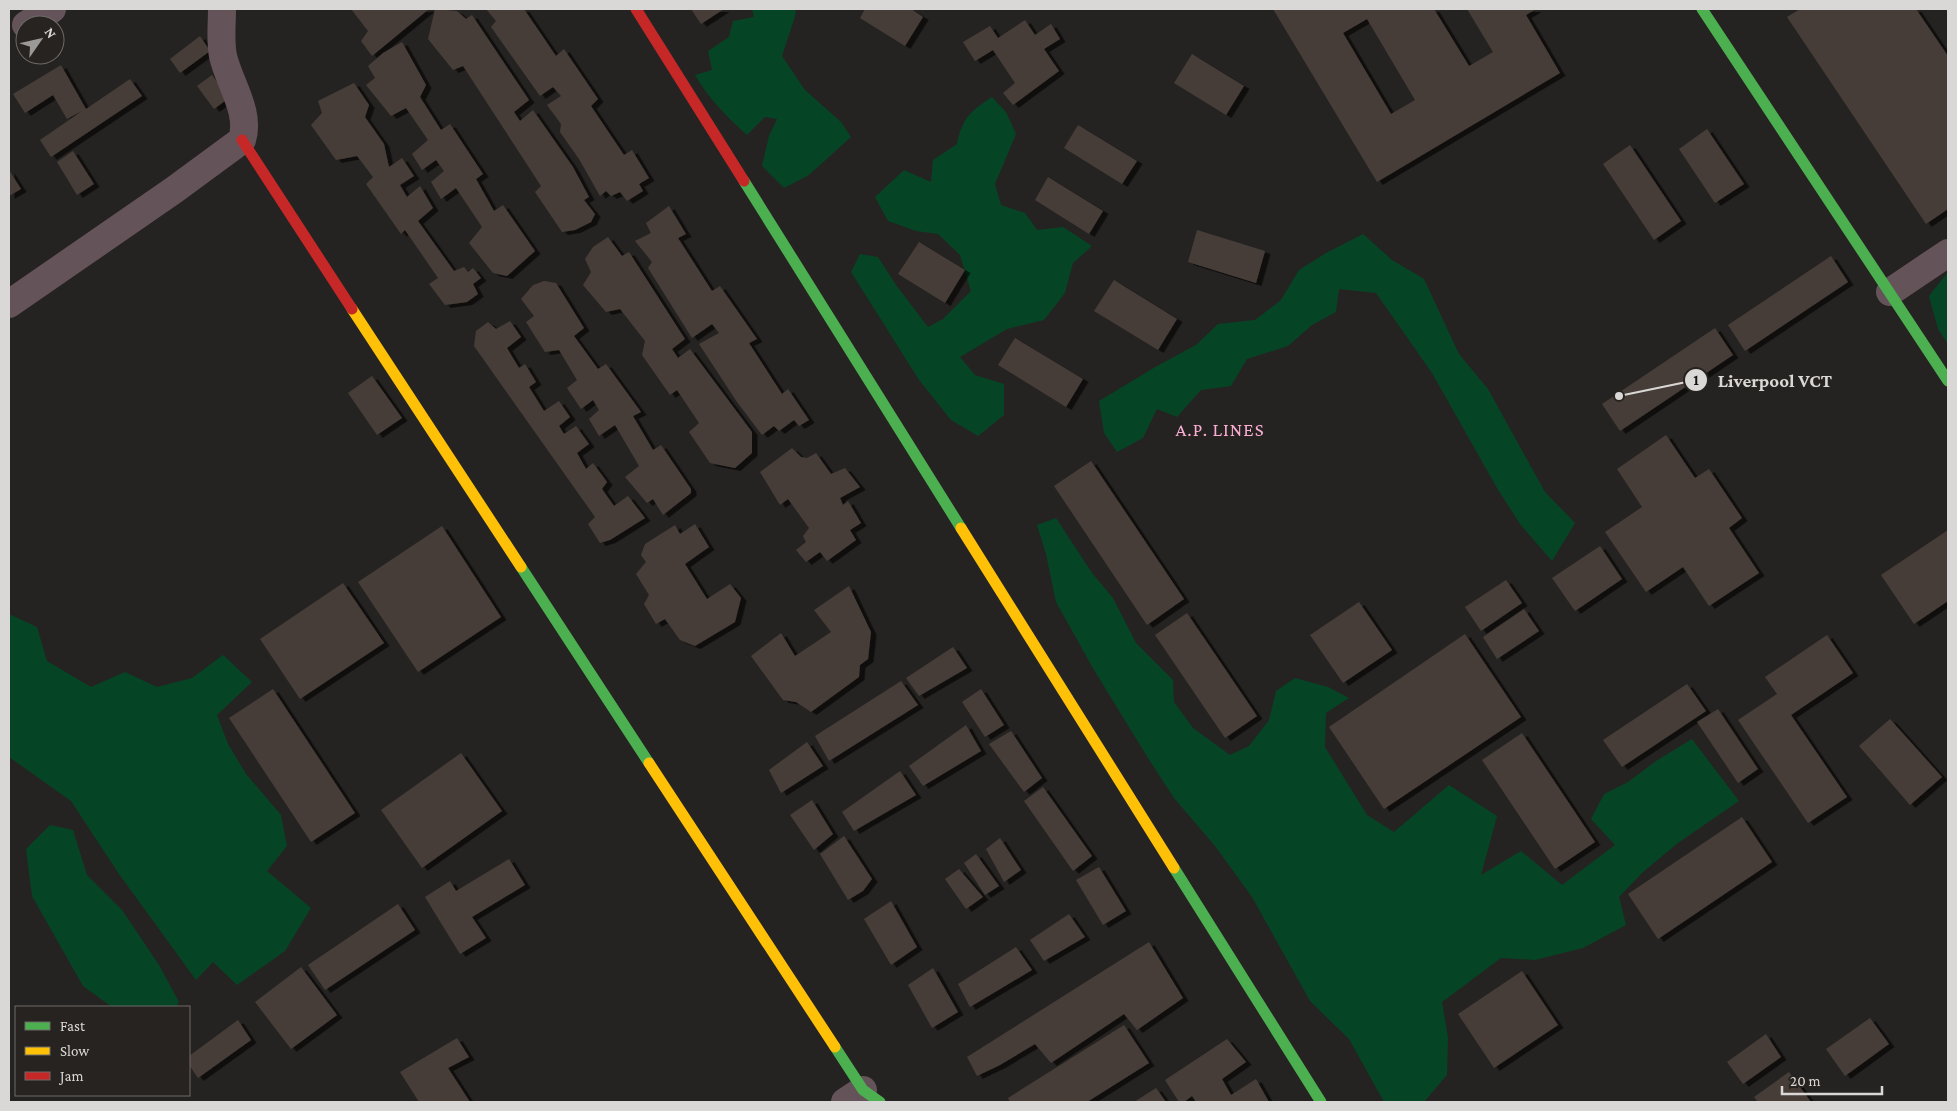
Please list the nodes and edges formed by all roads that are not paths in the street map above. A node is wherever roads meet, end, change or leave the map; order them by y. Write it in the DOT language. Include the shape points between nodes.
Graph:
graph roads {
  1 [pos="222,9"];
  2 [pos="636,9"];
  3 [pos="1702,9"];
  4 [pos="242,140"];
  5 [pos="1948,253"];
  6 [pos="1890,292"];
  7 [pos="9,304"];
  8 [pos="1948,381"];
  9 [pos="863,1098"];
  10 [pos="1321,1102"];
  1 -- 4 [label="street" via="223,55 242,112"];
  2 -- 10 [label="street"];
  3 -- 6 [label="street"];
  4 -- 7 [label="street"];
  4 -- 9 [label="street"];
  5 -- 6 [label="street"];
  6 -- 8 [label="street"];
}
